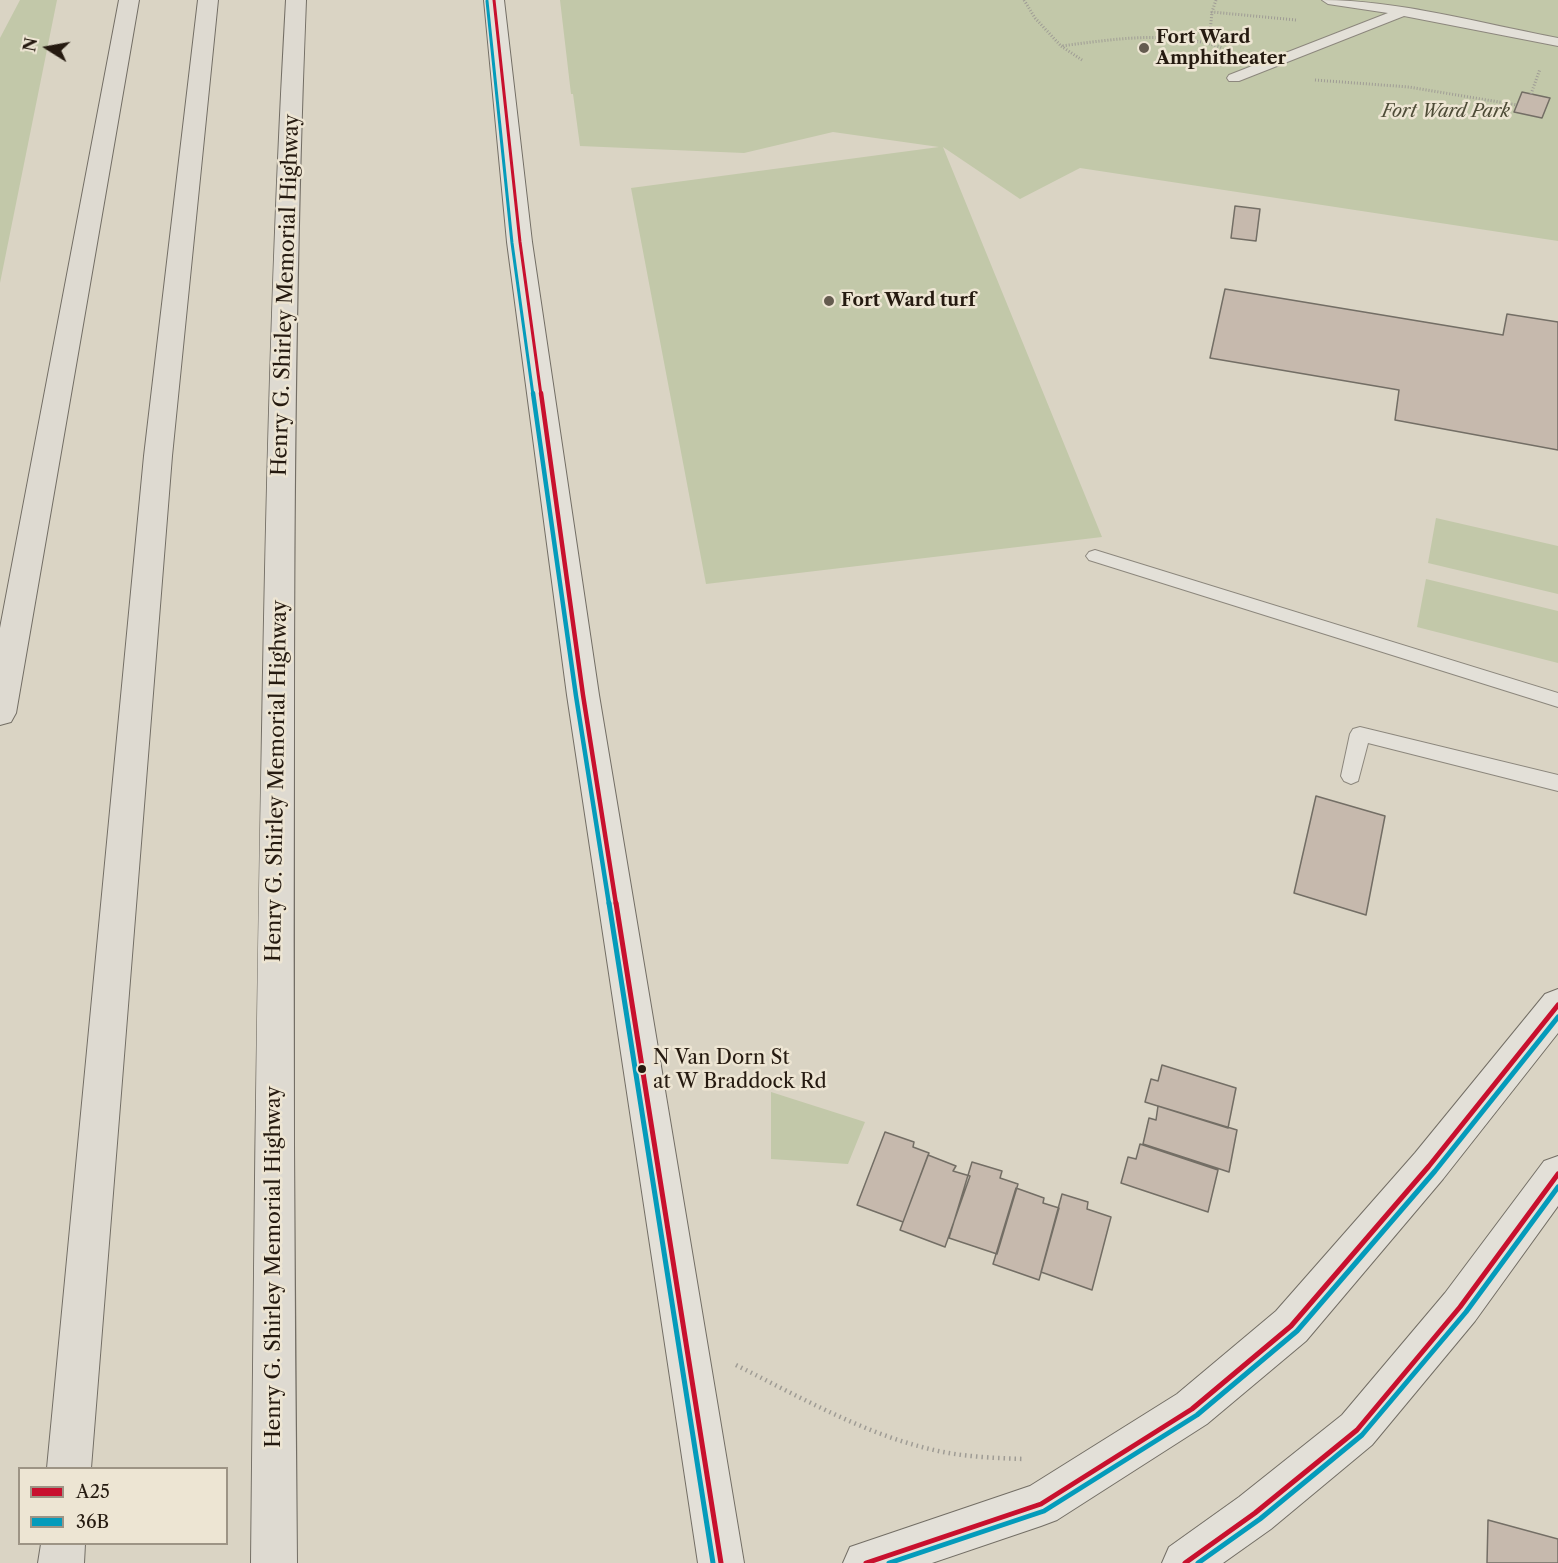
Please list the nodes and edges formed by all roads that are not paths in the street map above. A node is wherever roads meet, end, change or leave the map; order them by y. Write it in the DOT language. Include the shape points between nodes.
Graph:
graph roads {
  1 [pos="111,0"];
  2 [pos="129,0"];
  3 [pos="208,0"];
  4 [pos="296,0"];
  5 [pos="494,0"];
  6 [pos="1328,0"];
  7 [pos="1403,12"];
  8 [pos="1558,42"];
  9 [pos="1234,78"];
  10 [pos="101,145"];
  11 [pos="1095,556"];
  12 [pos="1558,700"];
  13 [pos="0,713"];
  14 [pos="1351,776"];
  15 [pos="1558,783"];
  16 [pos="1558,1005"];
  17 [pos="1558,1174"];
  18 [pos="69,1467"];
  19 [pos="63,1545"];
  20 [pos="61,1563"];
  21 [pos="274,1563"];
  22 [pos="721,1563"];
  23 [pos="866,1563"];
  24 [pos="1185,1563"];
  1 -- 10 [label="highway"];
  2 -- 10 [label="highway"];
  3 -- 18 [label="highway" via="158,456"];
  4 -- 21 [label="highway, Henry G. Shirley Memorial Highway" via="287,182 280,500"];
  5 -- 22 [label="main road" via="540,390 598,800"];
  6 -- 7 [label="lane"];
  7 -- 8 [label="lane"];
  7 -- 9 [label="lane"];
  10 -- 13 [label="highway"];
  11 -- 12 [label="lane"];
  14 -- 15 [label="lane" via="1360,734"];
  16 -- 23 [label="main road" via="1429,1166 1291,1326 1192,1409 1041,1504"];
  17 -- 24 [label="main road" via="1460,1306 1357,1430 1255,1513"];
  19 -- 20 [label="highway"];
}
